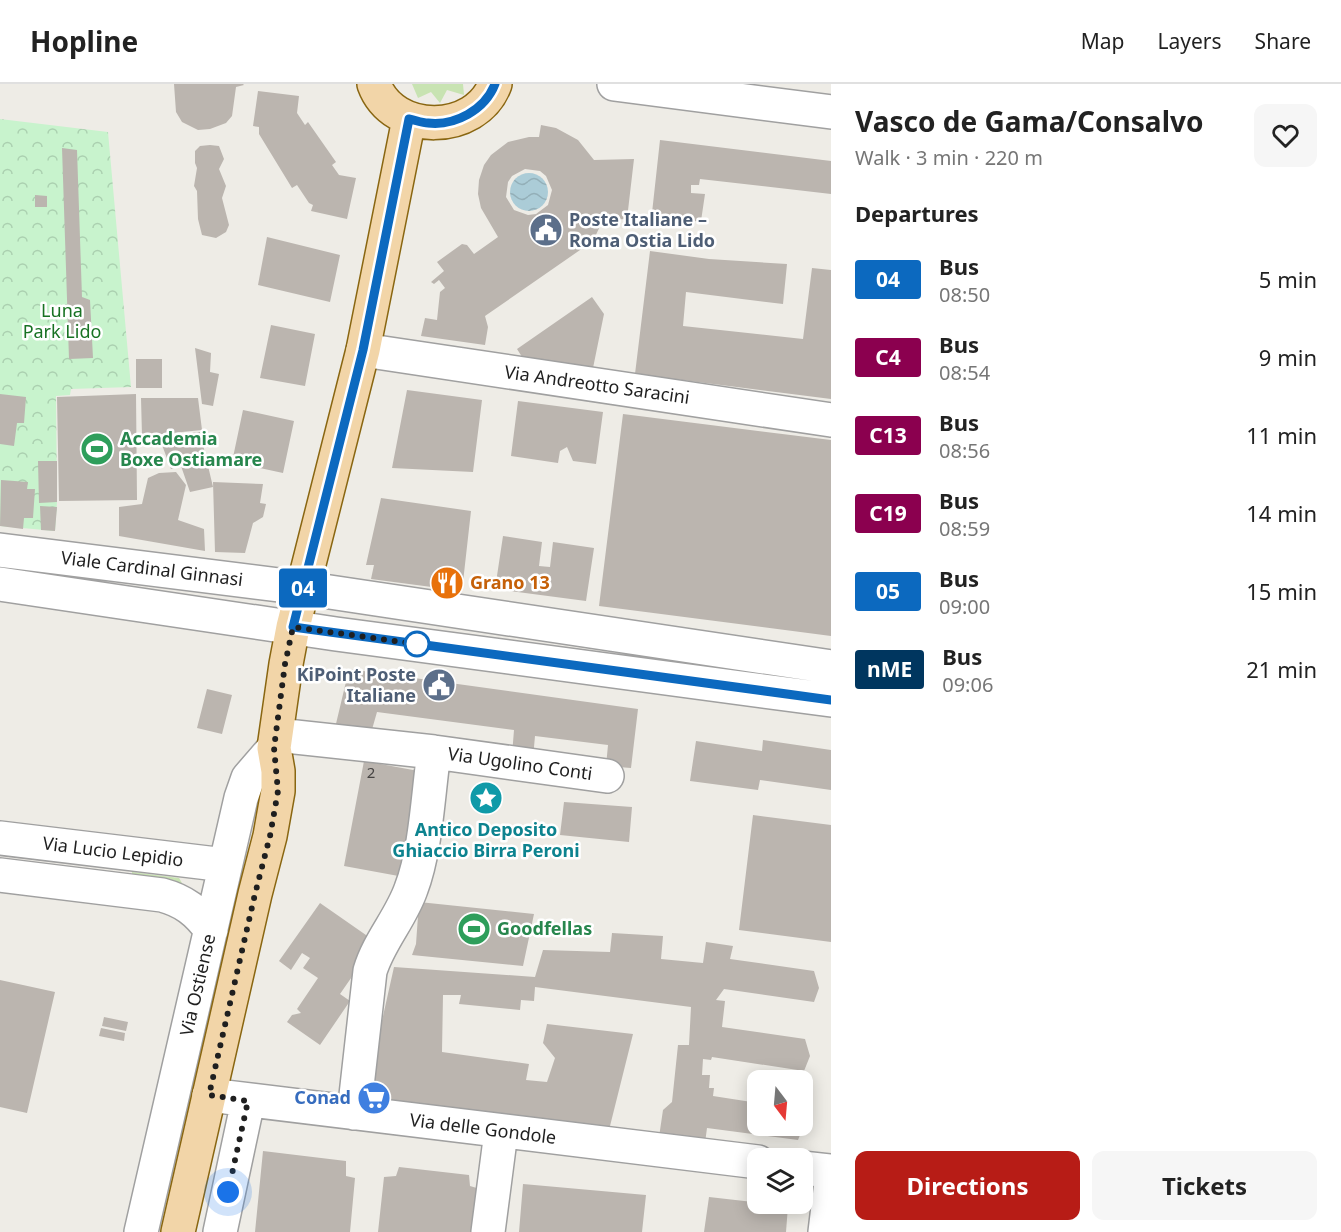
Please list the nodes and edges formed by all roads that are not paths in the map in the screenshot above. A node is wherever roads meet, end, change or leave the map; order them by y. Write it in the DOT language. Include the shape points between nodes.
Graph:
graph roads {
  1 [pos="374,84"];
  2 [pos="495,84"];
  3 [pos="614,84"];
  4 [pos="831,112"];
  5 [pos="409,119"];
  6 [pos="363,350"];
  7 [pos="831,420"];
  8 [pos="0,550"];
  9 [pos="0,584"];
  10 [pos="303,588"];
  11 [pos="528,623"];
  12 [pos="293,627"];
  13 [pos="694,647"];
  14 [pos="521,658"];
  15 [pos="831,667"];
  16 [pos="688,681"];
  17 [pos="831,700"];
  18 [pos="276,741"];
  19 [pos="434,752"];
  20 [pos="607,776"];
  21 [pos="0,838"];
  22 [pos="110,852"];
  23 [pos="225,865"];
  24 [pos="0,875"];
  25 [pos="106,887"];
  26 [pos="211,930"];
  27 [pos="209,1095"];
  28 [pos="248,1101"];
  29 [pos="354,1113"];
  30 [pos="501,1132"];
  31 [pos="747,1161"];
  32 [pos="813,1169"];
  33 [pos="831,1171"];
  34 [pos="831,1182"];
  35 [pos="141,1232"];
  36 [pos="178,1232"];
  37 [pos="220,1232"];
  38 [pos="488,1232"];
  39 [pos="825,1232"];
  1 -- 5 [label="main road" via="390,107"];
  2 -- 5 [label="main road" via="482,104 466,116 448,122"];
  3 -- 4 [label="street"];
  5 -- 6 [label="main road"];
  6 -- 7 [label="street, Via Andreotto Saracini"];
  6 -- 10 [label="main road"];
  8 -- 10 [label="street, Viale Cardinal Ginnasi"];
  9 -- 12 [label="street, Viale Cardinal Ginnasi"];
  10 -- 11 [label="street, Viale Cardinal Ginnasi"];
  10 -- 12 [label="main road"];
  11 -- 13 [label="street, Viale Cardinal Ginnasi"];
  11 -- 14 [label="street"];
  12 -- 14 [label="street, Viale Cardinal Ginnasi"];
  12 -- 18 [label="main road"];
  13 -- 15 [label="street, Viale Cardinal Ginnasi"];
  13 -- 16 [label="street"];
  14 -- 16 [label="street, Viale Cardinal Ginnasi"];
  16 -- 17 [label="street, Viale Cardinal Ginnasi"];
  18 -- 19 [label="street, Via Ugolino Conti"];
  18 -- 23 [label="street, Via Ostiense" via="248,778"];
  18 -- 27 [label="main road" via="278,791 270,836"];
  19 -- 20 [label="street, Via Ugolino Conti"];
  19 -- 29 [label="street, Via Ugolino Conti" via="413,884 370,971"];
  21 -- 22 [label="street, Via Lucio Lepidio"];
  22 -- 23 [label="street, Via Lucio Lepidio"];
  22 -- 25 [label="street"];
  23 -- 26 [label="street, Via Ostiense"];
  24 -- 25 [label="street, Via Lucio Lepidio"];
  25 -- 26 [label="street, Via Lucio Lepidio" via="175,899 198,914"];
  26 -- 35 [label="street, Via Ostiense"];
  27 -- 28 [label="street, Via delle Gondole"];
  27 -- 36 [label="main road"];
  28 -- 29 [label="street, Via delle Gondole"];
  28 -- 37 [label="street"];
  29 -- 30 [label="street, Via delle Gondole"];
  30 -- 31 [label="street, Via delle Gondole"];
  30 -- 38 [label="street"];
  32 -- 33 [label="street"];
  34 -- 39 [label="street"];
}
